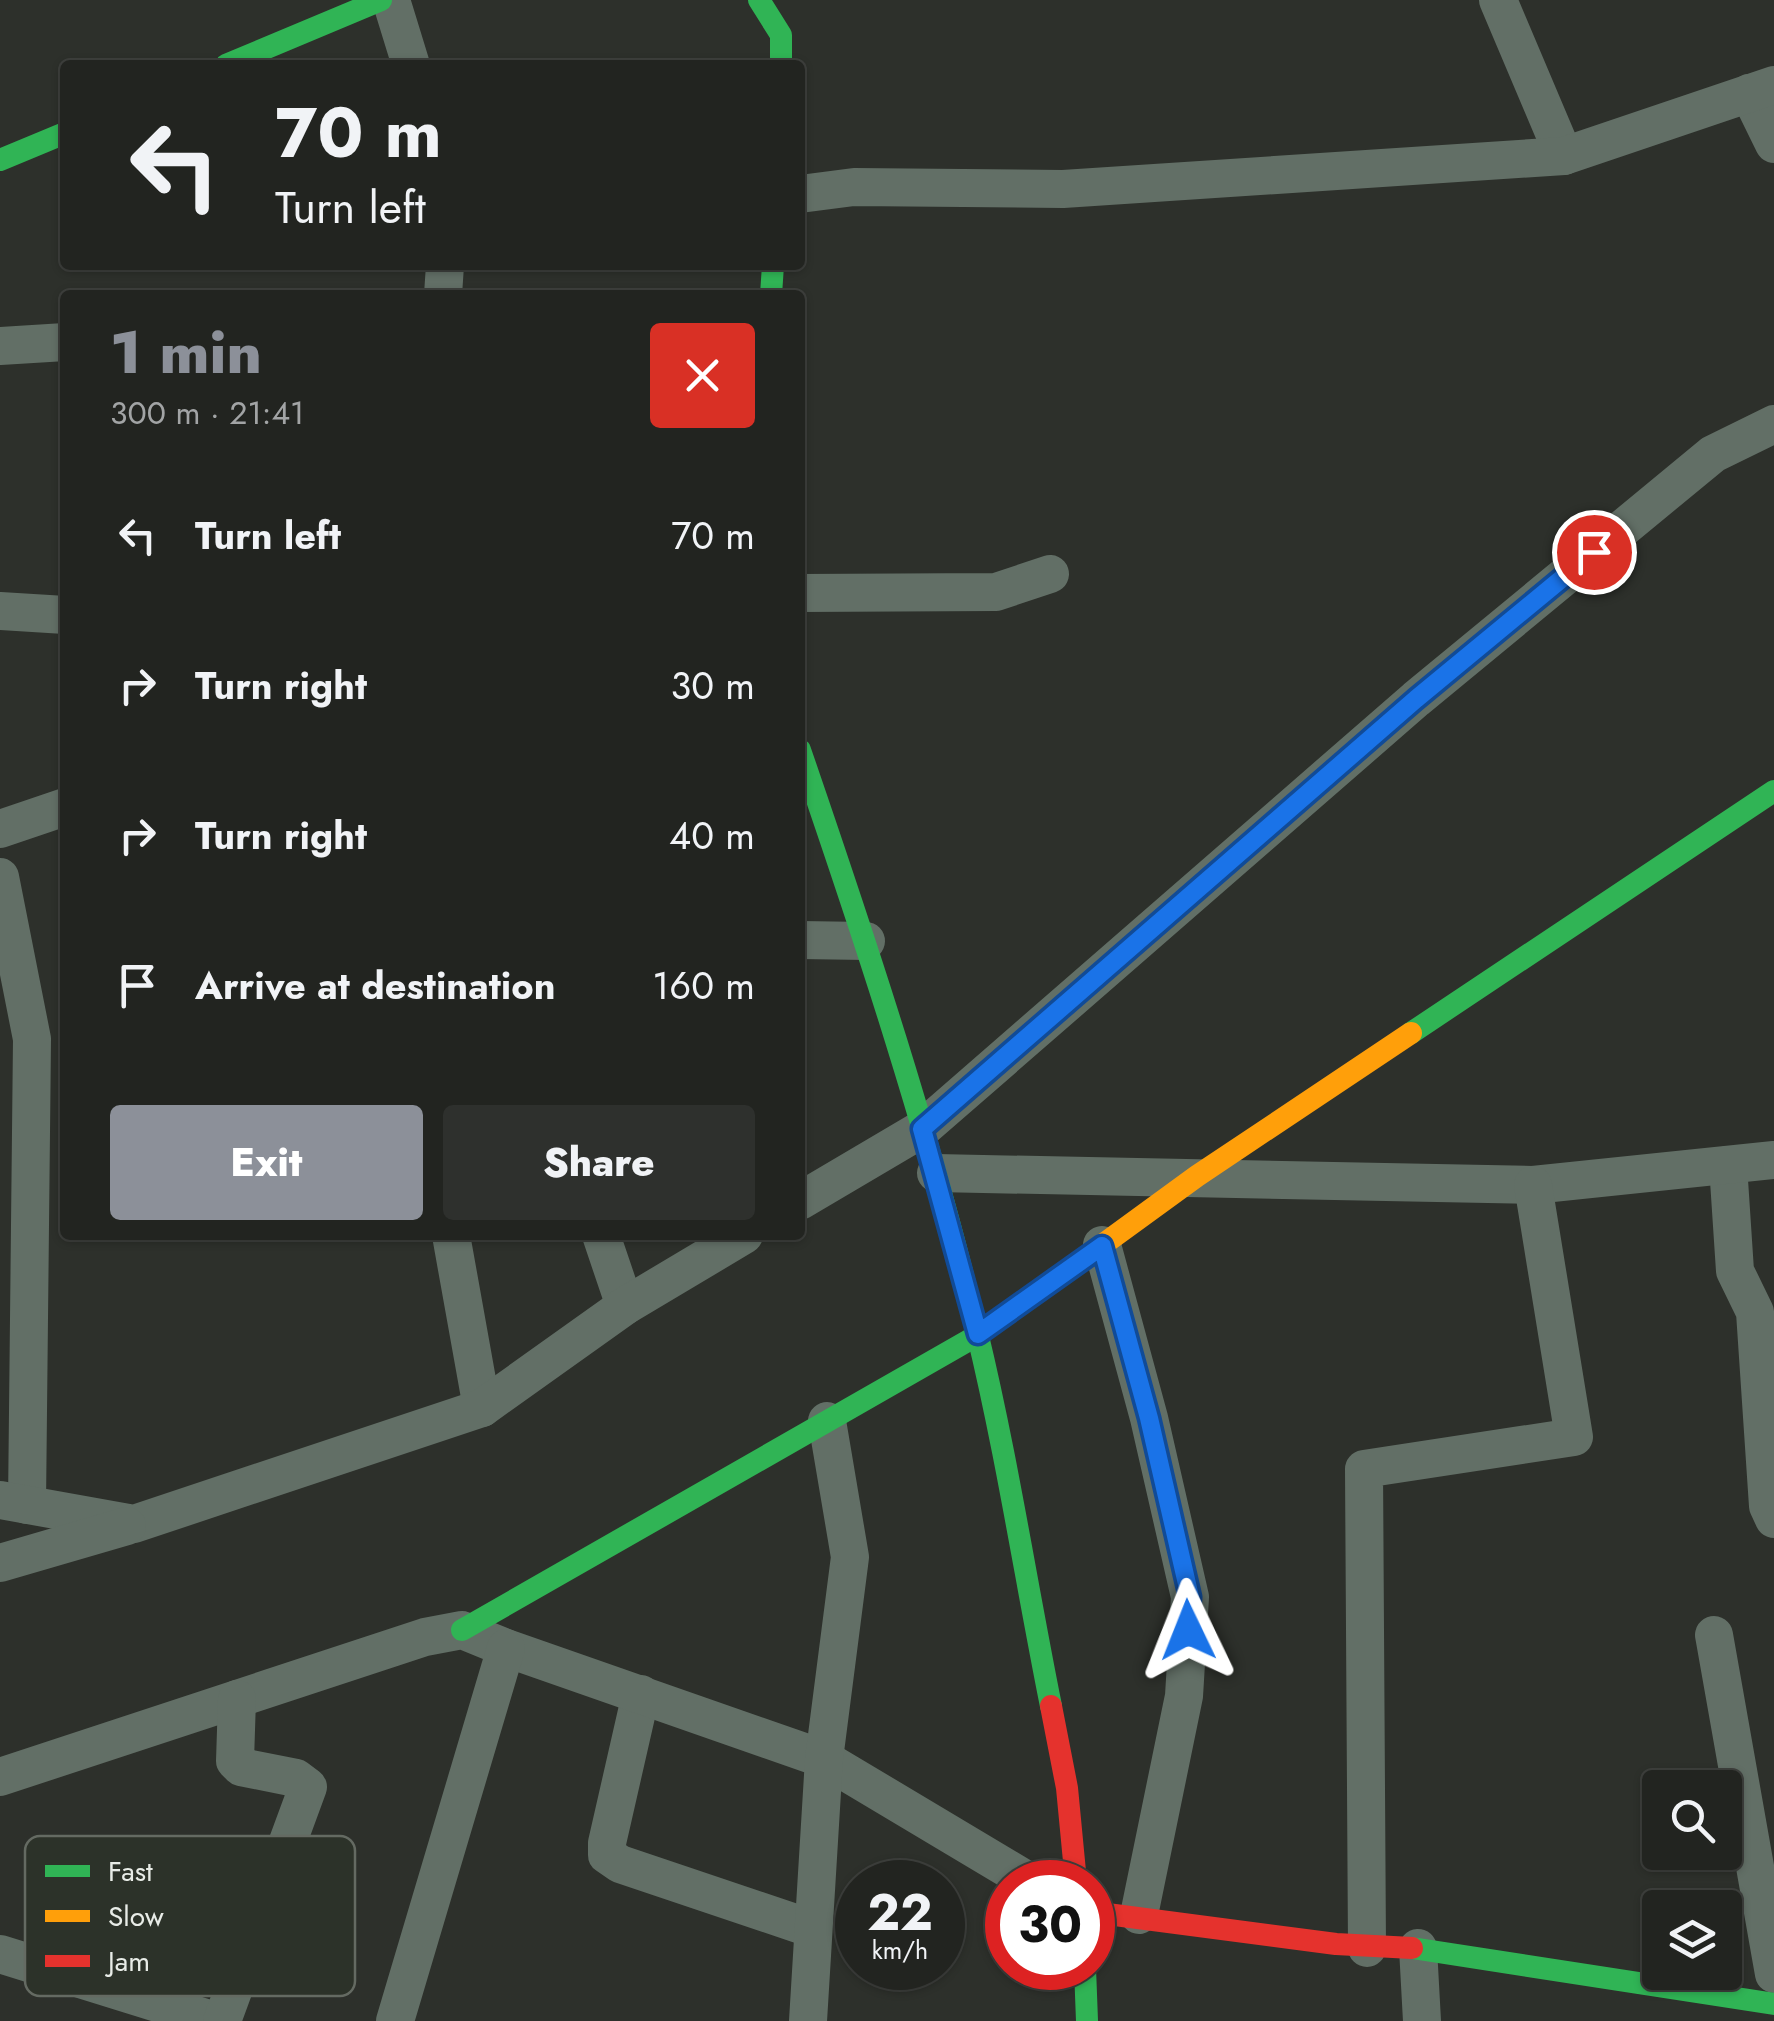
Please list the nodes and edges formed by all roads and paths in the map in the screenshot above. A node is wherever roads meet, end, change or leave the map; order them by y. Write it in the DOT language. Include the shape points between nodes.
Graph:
graph roads {
  1 [pos="380,0"];
  2 [pos="391,0"];
  3 [pos="760,0"];
  4 [pos="1498,0"];
  5 [pos="238,60"];
  6 [pos="409,60"];
  7 [pos="781,60"];
  8 [pos="1762,89"];
  9 [pos="60,134"];
  10 [pos="1774,144"];
  11 [pos="1564,156"];
  12 [pos="0,160"];
  13 [pos="805,193"];
  14 [pos="60,342"];
  15 [pos="0,346"];
  16 [pos="1774,424"];
  17 [pos="1050,574"];
  18 [pos="805,592"];
  19 [pos="0,612"];
  20 [pos="60,615"];
  21 [pos="805,766"];
  22 [pos="1774,790"];
  23 [pos="60,809"];
  24 [pos="0,828"];
  25 [pos="0,877"];
  26 [pos="805,940"];
  27 [pos="866,941"];
  28 [pos="16,1039"];
  29 [pos="922,1129"];
  30 [pos="1774,1160"];
  31 [pos="1728,1165"];
  32 [pos="936,1173"];
  33 [pos="1197,1176"];
  34 [pos="1533,1185"];
  35 [pos="805,1199"];
  36 [pos="452,1240"];
  37 [pos="603,1240"];
  38 [pos="736,1240"];
  39 [pos="1102,1246"];
  40 [pos="1761,1298"];
  41 [pos="625,1306"];
  42 [pos="978,1334"];
  43 [pos="482,1408"];
  44 [pos="826,1422"];
  45 [pos="13,1502"];
  46 [pos="1774,1519"];
  47 [pos="134,1524"];
  48 [pos="0,1562"];
  49 [pos="462,1630"];
  50 [pos="1714,1634"];
  51 [pos="506,1648"];
  52 [pos="641,1694"];
  53 [pos="237,1699"];
  54 [pos="824,1760"];
  55 [pos="0,1777"];
  56 [pos="289,1836"];
  57 [pos="993,1860"];
  58 [pos="1074,1860"];
  59 [pos="1115,1914"];
  60 [pos="1139,1916"];
  61 [pos="814,1930"];
  62 [pos="1367,1948"];
  63 [pos="1418,1948"];
  64 [pos="0,1954"];
  65 [pos="25,1962"];
  66 [pos="1774,1974"];
  67 [pos="1086,1990"];
  68 [pos="137,1996"];
  69 [pos="229,1996"];
  70 [pos="1774,2004"];
  71 [pos="219,2021"];
  72 [pos="395,2021"];
  73 [pos="808,2021"];
  74 [pos="1087,2021"];
  75 [pos="1422,2021"];
  1 -- 5 [label="street"];
  2 -- 6 [label="street"];
  3 -- 7 [label="street" via="781,35"];
  4 -- 11 [label="street"];
  8 -- 10 [label="street"];
  8 -- 11 [label="street"];
  9 -- 12 [label="street"];
  11 -- 13 [label="street" via="1063,190 854,186"];
  14 -- 15 [label="street"];
  16 -- 29 [label="street" via="1713,454 1416,699"];
  17 -- 18 [label="street" via="996,592"];
  19 -- 20 [label="street"];
  21 -- 27 [label="street"];
  22 -- 33 [label="street"];
  23 -- 24 [label="street"];
  25 -- 28 [label="street"];
  26 -- 27 [label="street"];
  27 -- 29 [label="street"];
  28 -- 45 [label="street"];
  29 -- 32 [label="street"];
  29 -- 35 [label="street"];
  30 -- 31 [label="street"];
  31 -- 34 [label="street"];
  31 -- 40 [label="street" via="1735,1270"];
  32 -- 33 [label="street"];
  32 -- 42 [label="street"];
  33 -- 34 [label="street"];
  33 -- 39 [label="street"];
  34 -- 62 [label="street" via="1574,1436 1364,1469"];
  36 -- 43 [label="street"];
  37 -- 41 [label="street"];
  38 -- 41 [label="street"];
  39 -- 42 [label="street"];
  39 -- 60 [label="street" via="1190,1597 1184,1696"];
  40 -- 46 [label="street" via="1754,1312"];
  41 -- 43 [label="street"];
  42 -- 44 [label="street"];
  42 -- 58 [label="street" via="1067,1788"];
  43 -- 47 [label="street"];
  44 -- 49 [label="street"];
  44 -- 54 [label="street" via="850,1557"];
  45 -- 47 [label="street"];
  47 -- 48 [label="street"];
  49 -- 51 [label="street"];
  49 -- 53 [label="street"];
  50 -- 66 [label="street"];
  51 -- 52 [label="street"];
  51 -- 72 [label="street"];
  52 -- 54 [label="street"];
  52 -- 61 [label="street" via="606,1855"];
  53 -- 55 [label="street"];
  53 -- 56 [label="street" via="235,1761 308,1787"];
  54 -- 57 [label="street"];
  54 -- 61 [label="street"];
  59 -- 60 [label="street"];
  60 -- 62 [label="street"];
  61 -- 73 [label="street"];
  62 -- 63 [label="street"];
  63 -- 70 [label="street"];
  63 -- 75 [label="street"];
  64 -- 65 [label="street"];
  67 -- 74 [label="street"];
  68 -- 71 [label="street"];
  69 -- 71 [label="street"];
}
